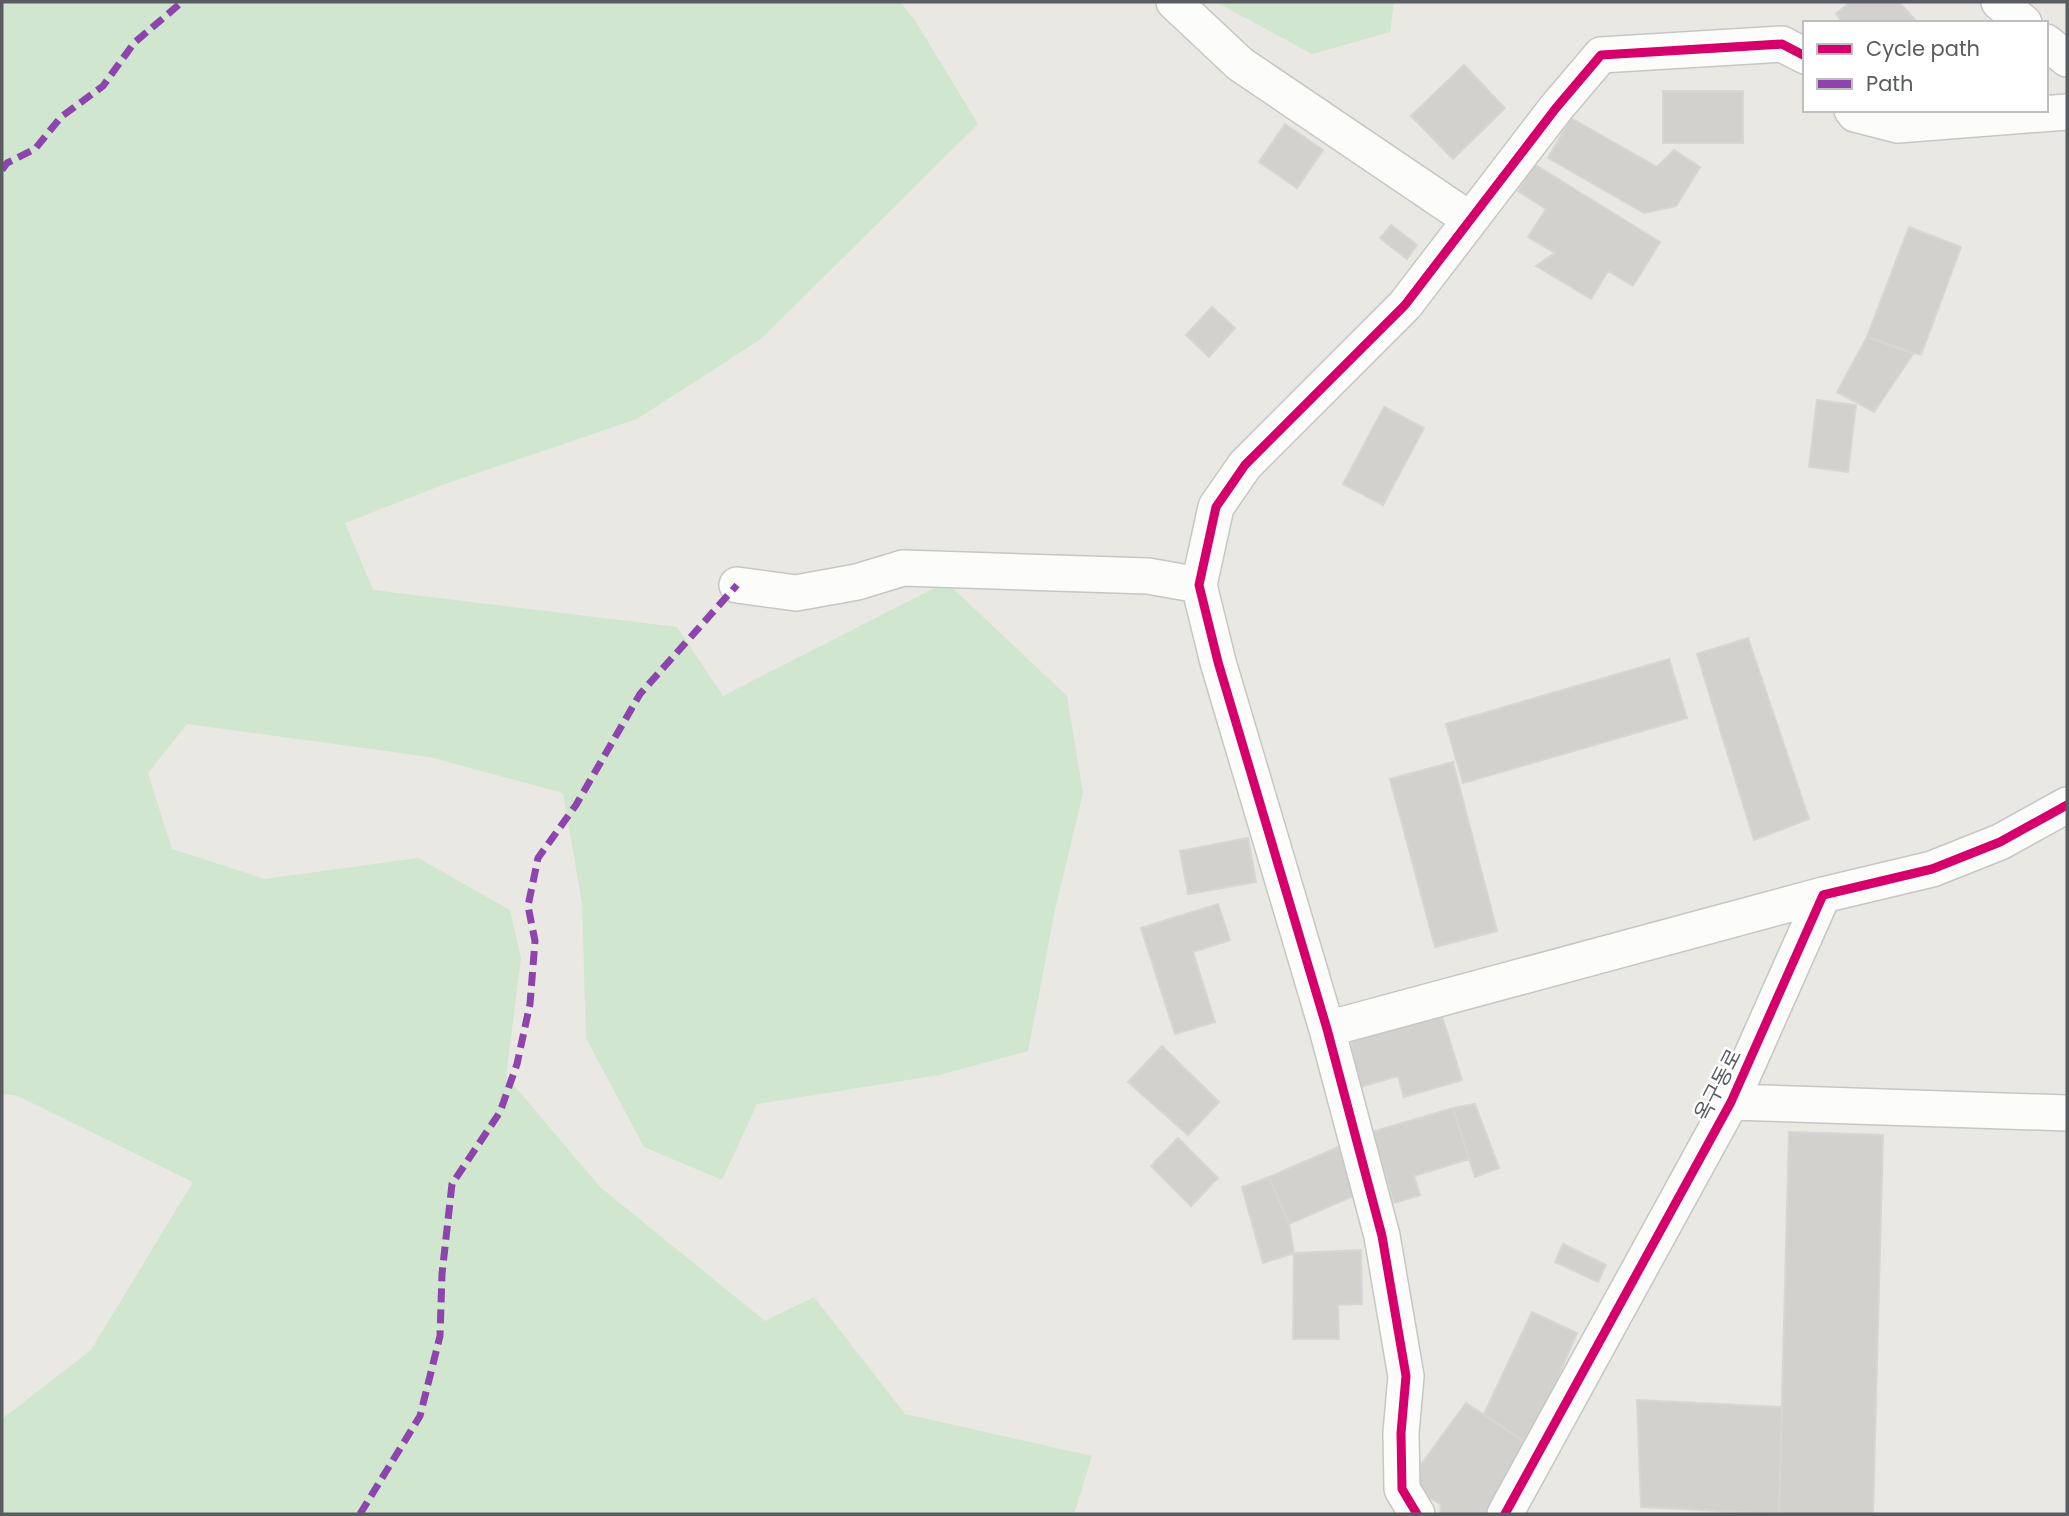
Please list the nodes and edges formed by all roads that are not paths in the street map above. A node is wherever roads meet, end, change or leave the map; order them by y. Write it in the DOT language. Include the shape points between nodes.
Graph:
graph roads {
  1 [pos="1174,2"];
  2 [pos="1999,2"];
  3 [pos="2022,21"];
  4 [pos="2048,44"];
  5 [pos="1803,55"];
  6 [pos="2067,59"];
  7 [pos="1854,112"];
  8 [pos="2067,112"];
  9 [pos="1469,219"];
  10 [pos="1199,584"];
  11 [pos="737,585"];
  12 [pos="2067,805"];
  13 [pos="1824,895"];
  14 [pos="1327,1029"];
  15 [pos="1731,1102"];
  16 [pos="2067,1113"];
  17 [pos="1417,1514"];
  18 [pos="1505,1514"];
  1 -- 9 [label="street" via="1240,64"];
  2 -- 3 [label="street"];
  4 -- 6 [label="street"];
  5 -- 9 [label="street" via="1782,44 1601,55"];
  7 -- 8 [label="street" via="1898,125"];
  9 -- 10 [label="street" via="1405,304 1245,465 1216,507"];
  10 -- 11 [label="street" via="1148,576 902,568 858,582 796,593"];
  10 -- 14 [label="street"];
  12 -- 13 [label="street" via="2000,842 1932,869"];
  13 -- 14 [label="street"];
  13 -- 15 [label="street, 옥구동로"];
  14 -- 17 [label="street" via="1382,1236 1406,1376 1402,1489"];
  15 -- 16 [label="street"];
  15 -- 18 [label="street, 옥구동로"];
}
